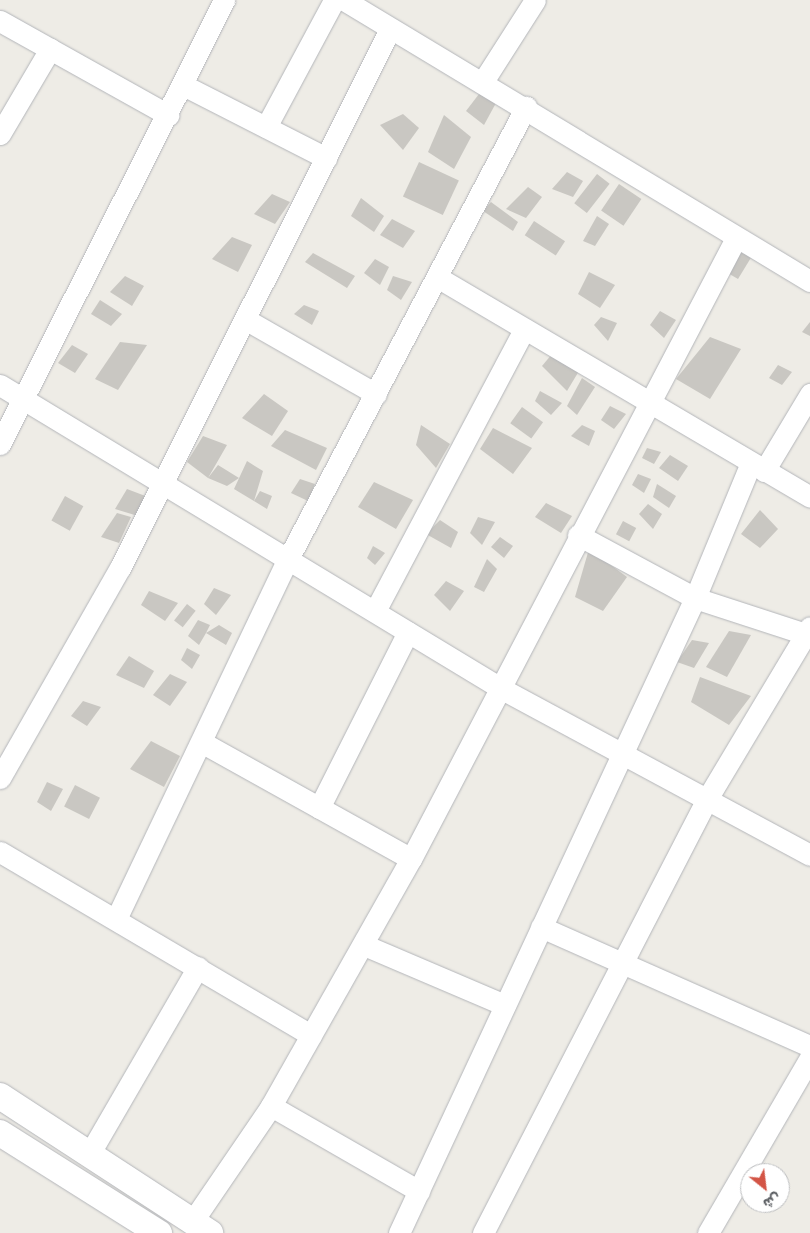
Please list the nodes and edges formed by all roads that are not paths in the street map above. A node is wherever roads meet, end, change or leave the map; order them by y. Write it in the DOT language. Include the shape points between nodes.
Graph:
graph roads {
  1 [pos="224,0"];
  2 [pos="334,0"];
  3 [pos="344,0"];
  4 [pos="535,0"];
  5 [pos="0,21"];
  6 [pos="390,30"];
  7 [pos="50,49"];
  8 [pos="482,83"];
  9 [pos="183,85"];
  10 [pos="526,107"];
  11 [pos="168,115"];
  12 [pos="266,127"];
  13 [pos="0,134"];
  14 [pos="326,158"];
  15 [pos="736,238"];
  16 [pos="437,277"];
  17 [pos="810,281"];
  18 [pos="245,319"];
  19 [pos="524,329"];
  20 [pos="0,385"];
  21 [pos="376,394"];
  22 [pos="810,394"];
  23 [pos="26,399"];
  24 [pos="648,402"];
  25 [pos="0,444"];
  26 [pos="758,467"];
  27 [pos="161,485"];
  28 [pos="810,497"];
  29 [pos="578,535"];
  30 [pos="289,557"];
  31 [pos="695,598"];
  32 [pos="375,611"];
  33 [pos="808,630"];
  34 [pos="408,632"];
  35 [pos="502,689"];
  36 [pos="203,743"];
  37 [pos="620,754"];
  38 [pos="0,778"];
  39 [pos="707,799"];
  40 [pos="319,808"];
  41 [pos="0,852"];
  42 [pos="810,855"];
  43 [pos="411,860"];
  44 [pos="117,917"];
  45 [pos="540,927"];
  46 [pos="364,945"];
  47 [pos="624,964"];
  48 [pos="198,967"];
  49 [pos="505,1005"];
  50 [pos="311,1035"];
  51 [pos="810,1046"];
  52 [pos="810,1058"];
  53 [pos="0,1096"];
  54 [pos="271,1106"];
  55 [pos="0,1133"];
  56 [pos="90,1153"];
  57 [pos="419,1191"];
  58 [pos="201,1228"];
  59 [pos="159,1233"];
  60 [pos="399,1233"];
  61 [pos="483,1233"];
  62 [pos="708,1233"];
  1 -- 9 [label="street"];
  2 -- 12 [label="street"];
  3 -- 6 [label="street"];
  4 -- 8 [label="street"];
  5 -- 7 [label="street"];
  6 -- 8 [label="street"];
  6 -- 14 [label="street"];
  7 -- 11 [label="street"];
  7 -- 13 [label="street"];
  8 -- 10 [label="street"];
  9 -- 11 [label="street"];
  9 -- 12 [label="street"];
  10 -- 15 [label="street"];
  10 -- 16 [label="street"];
  11 -- 23 [label="street"];
  12 -- 14 [label="street"];
  14 -- 18 [label="street"];
  15 -- 17 [label="street"];
  15 -- 24 [label="street"];
  16 -- 19 [label="street"];
  16 -- 21 [label="street"];
  18 -- 21 [label="street"];
  18 -- 27 [label="street"];
  19 -- 24 [label="street"];
  19 -- 32 [label="street"];
  20 -- 23 [label="street"];
  21 -- 30 [label="street"];
  22 -- 26 [label="street"];
  23 -- 25 [label="street"];
  23 -- 27 [label="street"];
  24 -- 26 [label="street"];
  24 -- 29 [label="street"];
  26 -- 28 [label="street"];
  26 -- 31 [label="street"];
  27 -- 30 [label="street"];
  27 -- 38 [label="street" via="120,568"];
  29 -- 31 [label="street"];
  29 -- 35 [label="street"];
  30 -- 32 [label="street"];
  30 -- 36 [label="street"];
  31 -- 33 [label="street"];
  31 -- 37 [label="street"];
  32 -- 34 [label="street"];
  33 -- 39 [label="street"];
  34 -- 35 [label="street"];
  34 -- 40 [label="street"];
  35 -- 37 [label="street"];
  35 -- 43 [label="street"];
  36 -- 40 [label="street"];
  36 -- 44 [label="street"];
  37 -- 39 [label="street"];
  37 -- 45 [label="street"];
  39 -- 42 [label="street"];
  39 -- 47 [label="street"];
  40 -- 43 [label="street"];
  41 -- 44 [label="street"];
  43 -- 46 [label="street"];
  44 -- 48 [label="street"];
  45 -- 47 [label="street"];
  45 -- 49 [label="street"];
  46 -- 49 [label="street"];
  46 -- 50 [label="street"];
  47 -- 51 [label="street"];
  47 -- 61 [label="street"];
  48 -- 50 [label="street"];
  48 -- 56 [label="street"];
  49 -- 57 [label="street"];
  50 -- 54 [label="street"];
  52 -- 62 [label="street"];
  53 -- 56 [label="street"];
  54 -- 57 [label="street"];
  54 -- 58 [label="street"];
  55 -- 59 [label="street"];
  56 -- 58 [label="street"];
  57 -- 60 [label="street"];
}
